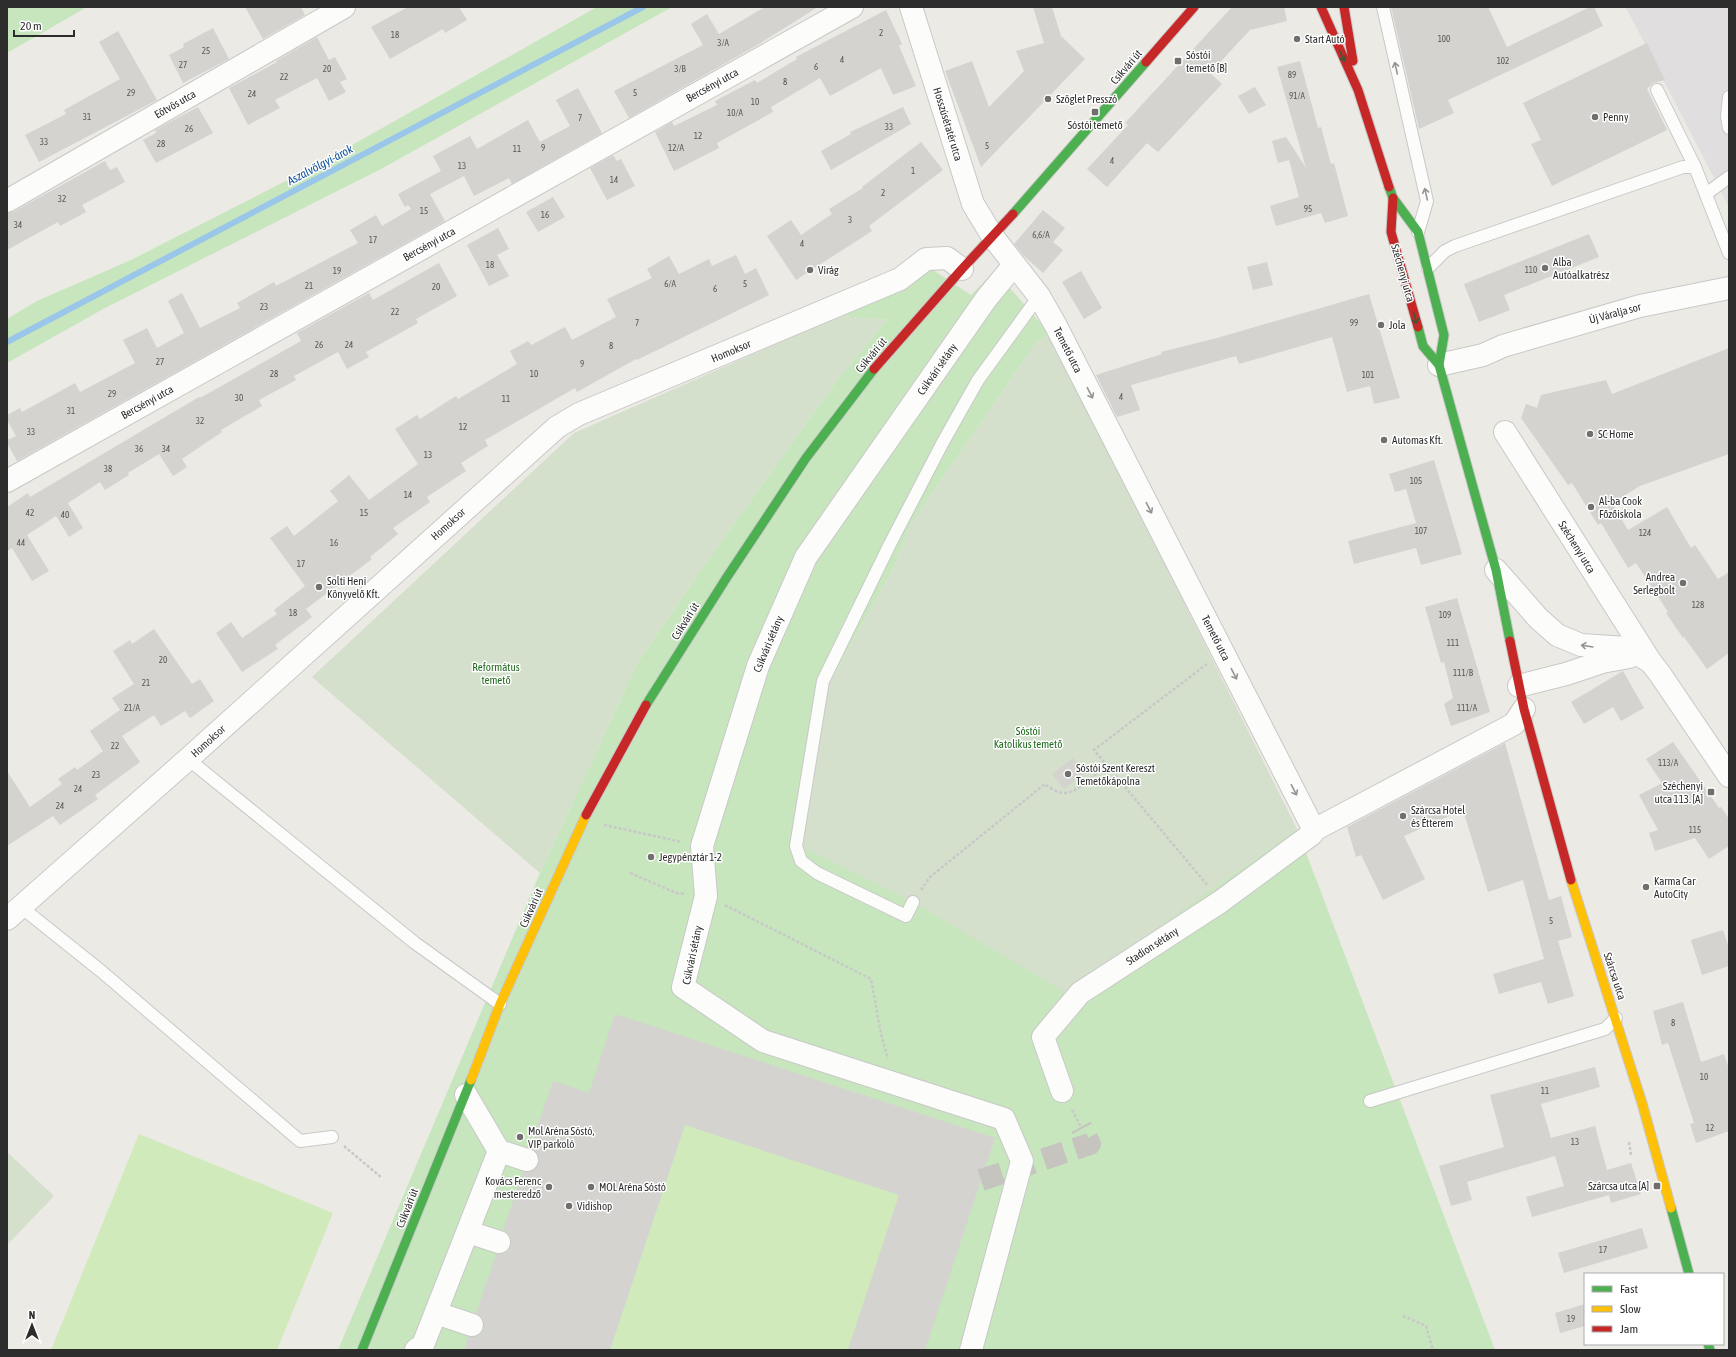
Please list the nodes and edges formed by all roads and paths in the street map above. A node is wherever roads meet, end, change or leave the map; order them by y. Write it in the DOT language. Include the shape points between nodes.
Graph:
graph roads {
  1 [pos="344,7"];
  2 [pos="852,7"];
  3 [pos="911,7"];
  4 [pos="1194,7"];
  5 [pos="1321,7"];
  6 [pos="1344,7"];
  7 [pos="1383,7"];
  8 [pos="1358,90"];
  9 [pos="1657,90"];
  10 [pos="1729,97"];
  11 [pos="1729,128"];
  12 [pos="1695,167"];
  13 [pos="1729,177"];
  14 [pos="1706,194"];
  15 [pos="1393,198"];
  16 [pos="7,201"];
  17 [pos="1418,232"];
  18 [pos="993,237"];
  19 [pos="1422,246"];
  20 [pos="1455,246"];
  21 [pos="1729,253"];
  22 [pos="1014,265"];
  23 [pos="1428,268"];
  24 [pos="962,270"];
  25 [pos="1729,288"];
  26 [pos="1039,296"];
  27 [pos="1439,365"];
  28 [pos="1505,432"];
  29 [pos="7,481"];
  30 [pos="1496,570"];
  31 [pos="1223,652"];
  32 [pos="1650,661"];
  33 [pos="1519,686"];
  34 [pos="1524,708"];
  35 [pos="188,759"];
  36 [pos="1106,765"];
  37 [pos="1729,776"];
  38 [pos="583,820"];
  39 [pos="1314,830"];
  40 [pos="702,846"];
  41 [pos="630,873"];
  42 [pos="706,896"];
  43 [pos="913,902"];
  44 [pos="1220,902"];
  45 [pos="14,913"];
  46 [pos="500,1004"];
  47 [pos="1616,1018"];
  48 [pos="881,1034"];
  49 [pos="1062,1091"];
  50 [pos="466,1095"];
  51 [pos="1370,1101"];
  52 [pos="332,1137"];
  53 [pos="499,1151"];
  54 [pos="526,1160"];
  55 [pos="382,1178"];
  56 [pos="468,1232"];
  57 [pos="499,1242"];
  58 [pos="1689,1273"];
  59 [pos="436,1313"];
  60 [pos="1404,1316"];
  61 [pos="472,1325"];
  62 [pos="362,1350"];
  63 [pos="416,1350"];
  64 [pos="971,1350"];
  65 [pos="1433,1350"];
  1 -- 16 [label="street, Eötvös utca"];
  2 -- 29 [label="street, Bercsényi utca"];
  3 -- 18 [label="street, Hosszúsétatér utca" via="973,204"];
  4 -- 18 [label="main road, Csikvári út"];
  5 -- 8 [label="main road, one-way"];
  6 -- 8 [label="main road"];
  17 -- 7 [label="lane, one-way" via="1427,201"];
  8 -- 15 [label="main road, Széchenyi utca"];
  9 -- 12 [label="lane"];
  10 -- 11 [label="lane"];
  12 -- 14 [label="lane"];
  12 -- 20 [label="lane" via="1674,169"];
  13 -- 14 [label="lane"];
  14 -- 21 [label="lane"];
  15 -- 17 [label="main road, Széchenyi utca"];
  15 -- 27 [label="main road, Széchenyi utca, one-way" via="1391,232 1423,346"];
  17 -- 19 [label="main road, Széchenyi utca"];
  18 -- 22 [label="street, Temető utca"];
  18 -- 24 [label="main road, Csikvári út"];
  19 -- 20 [label="lane"];
  19 -- 23 [label="main road, Széchenyi utca"];
  20 -- 23 [label="lane" via="1445,251"];
  22 -- 26 [label="street, Temető utca"];
  22 -- 40 [label="street, Csikvári sétány" via="986,299 806,557 758,666"];
  23 -- 27 [label="main road, Széchenyi utca" via="1444,335"];
  24 -- 35 [label="street, Homoksor" via="946,258 926,259 900,279 579,414 557,427"];
  24 -- 38 [label="main road, Csikvári út" via="872,372 806,458 640,714"];
  25 -- 27 [label="street, Új Váralja sor" via="1640,306 1503,346 1481,348"];
  26 -- 31 [label="street, Temető utca, one-way"];
  26 -- 43 [label="lane" via="978,380 943,442 823,681 796,846 801,861 817,873 906,916"];
  27 -- 30 [label="main road, Széchenyi utca"];
  28 -- 32 [label="street, Széchenyi utca"];
  32 -- 30 [label="street, Széchenyi utca, one-way" via="1627,648 1581,645 1557,635 1538,618"];
  30 -- 33 [label="main road, Széchenyi utca"];
  31 -- 36 [label="path" via="1094,750"];
  31 -- 39 [label="street, Temető utca, one-way"];
  32 -- 33 [label="street" via="1628,657"];
  32 -- 37 [label="street, Széchenyi utca"];
  33 -- 34 [label="main road, Szárcsa utca"];
  34 -- 39 [label="street" via="1514,724"];
  34 -- 47 [label="main road, Szárcsa utca" via="1566,864"];
  35 -- 45 [label="street, Homoksor"];
  35 -- 46 [label="lane" via="409,938"];
  36 -- 43 [label="path" via="1077,788 1065,793 1045,784 930,877"];
  36 -- 44 [label="path"];
  38 -- 40 [label="path"];
  38 -- 46 [label="main road, Csikvári út"];
  39 -- 44 [label="street, Stadion sétány"];
  40 -- 42 [label="street, Csikvári sétány"];
  41 -- 42 [label="path" via="676,893"];
  42 -- 48 [label="path" via="871,979"];
  42 -- 64 [label="street, Csikvári sétány" via="683,987 763,1041 1004,1119 1022,1161"];
  44 -- 49 [label="street, Stadion sétány" via="1080,993 1043,1037"];
  45 -- 52 [label="lane" via="101,971 300,1141"];
  46 -- 50 [label="main road, Csikvári út"];
  47 -- 51 [label="lane" via="1605,1029"];
  47 -- 58 [label="main road, Szárcsa utca"];
  50 -- 53 [label="street"];
  50 -- 62 [label="main road, Csikvári út"];
  52 -- 55 [label="path"];
  53 -- 54 [label="street"];
  53 -- 56 [label="street"];
  56 -- 57 [label="street"];
  56 -- 59 [label="street"];
  59 -- 61 [label="street"];
  59 -- 63 [label="street" via="423,1344"];
  60 -- 65 [label="path" via="1426,1326"];
}
